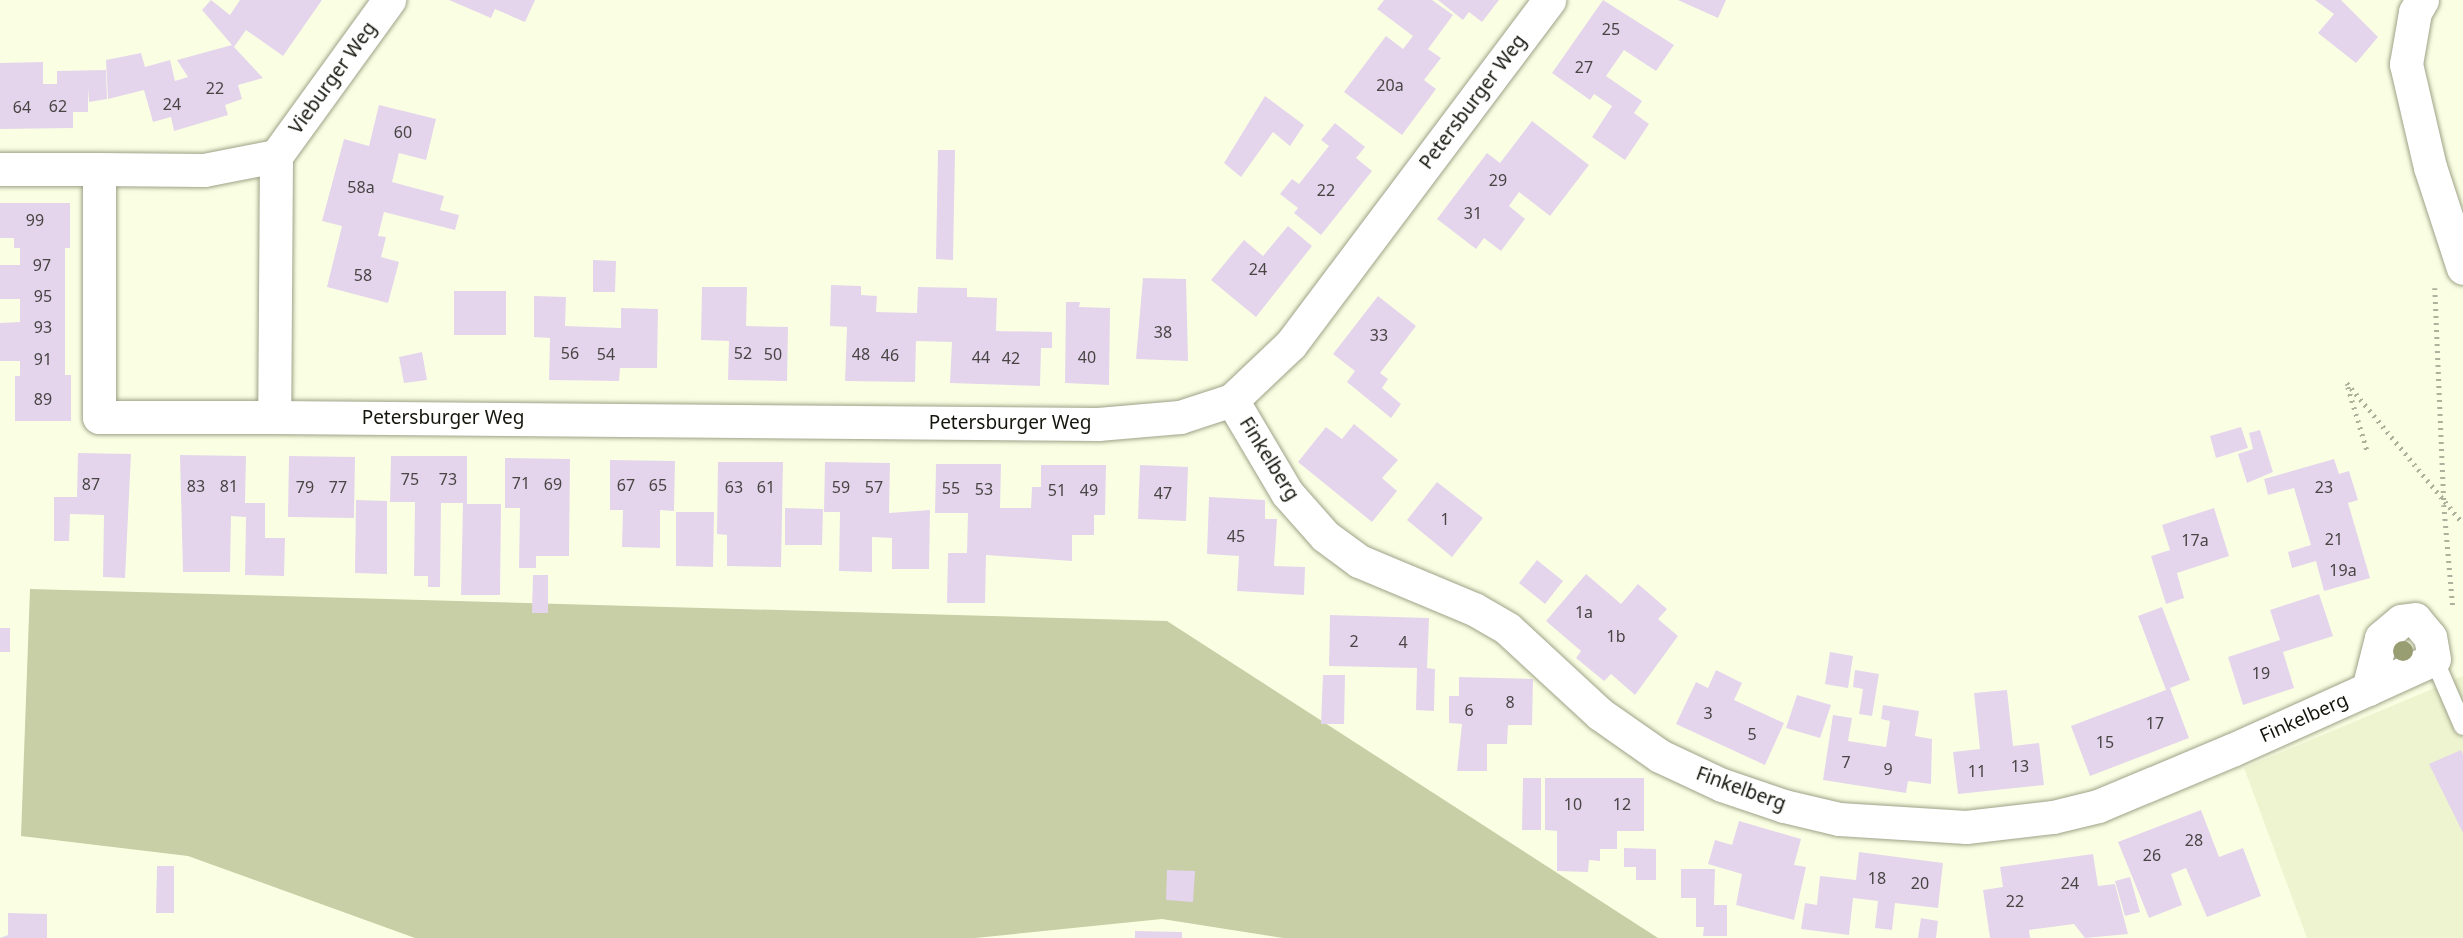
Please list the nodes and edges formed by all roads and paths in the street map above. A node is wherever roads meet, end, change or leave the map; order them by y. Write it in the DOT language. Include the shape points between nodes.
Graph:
graph roads {
  1 [pos="389,0"];
  2 [pos="1549,0"];
  3 [pos="2423,0"];
  4 [pos="276,156"];
  5 [pos="0,169"];
  6 [pos="99,169"];
  7 [pos="2449,271"];
  8 [pos="1232,400"];
  9 [pos="274,416"];
  10 [pos="2367,450"];
  11 [pos="2444,505"];
  12 [pos="2463,523"];
  13 [pos="2454,610"];
  14 [pos="2434,659"];
  15 [pos="2368,689"];
  16 [pos="2463,726"];
  1 -- 4 [label="street, Vieburger Weg"];
  2 -- 8 [label="street, Petersburger Weg" via="1291,344"];
  3 -- 7 [label="street" via="2415,12 2406,64"];
  4 -- 6 [label="street" via="204,170"];
  4 -- 9 [label="street"];
  5 -- 6 [label="street"];
  6 -- 9 [label="street, Petersburger Weg" via="99,417"];
  7 -- 11 [label="path"];
  8 -- 9 [label="street, Petersburger Weg" via="1180,417 1098,424"];
  8 -- 15 [label="street, Finkelberg" via="1287,493 1342,549 1371,567 1474,609 1508,629 1600,714 1660,755 1722,785 1784,806 1839,819 1898,825 1966,827 2053,817 2098,806"];
  10 -- 11 [label="path" via="2347,383"];
  11 -- 12 [label="path"];
  11 -- 13 [label="path"];
  14 -- 15 [label="street, Finkelberg"];
  14 -- 15 [label="street, Finkelberg" via="2430,637 2415,620 2401,621 2381,638"];
  14 -- 16 [label="lane"];
}
